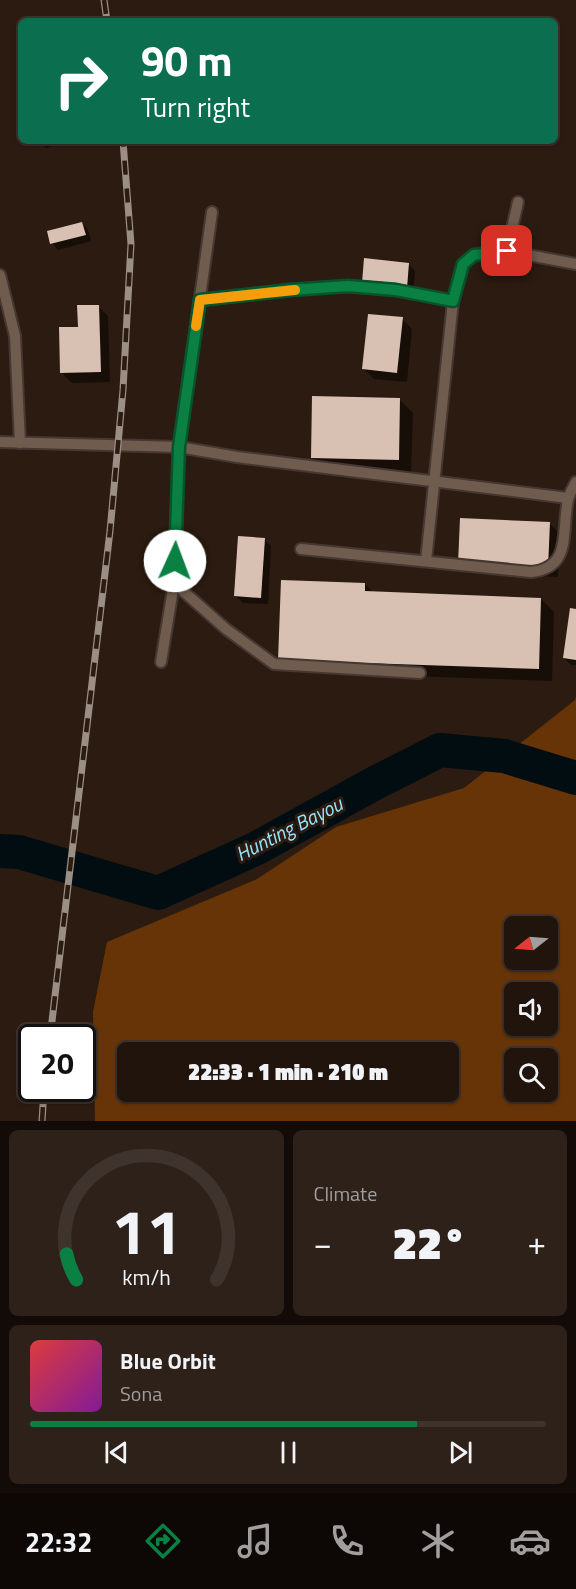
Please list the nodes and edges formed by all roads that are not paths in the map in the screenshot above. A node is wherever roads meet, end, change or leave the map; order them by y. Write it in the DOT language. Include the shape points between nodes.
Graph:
graph roads {
  1 [pos="518,202"];
  2 [pos="212,212"];
  3 [pos="507,251"];
  4 [pos="576,264"];
  5 [pos="0,275"];
  6 [pos="200,300"];
  7 [pos="453,301"];
  8 [pos="0,322"];
  9 [pos="12,322"];
  10 [pos="0,442"];
  11 [pos="20,442"];
  12 [pos="179,447"];
  13 [pos="435,481"];
  14 [pos="576,482"];
  15 [pos="568,498"];
  16 [pos="301,549"];
  17 [pos="426,561"];
  18 [pos="174,583"];
  19 [pos="161,662"];
  20 [pos="420,673"];
  1 -- 3 [label="lane"];
  2 -- 6 [label="lane"];
  3 -- 4 [label="lane"];
  3 -- 7 [label="lane" via="474,255 463,264"];
  5 -- 9 [label="lane"];
  6 -- 7 [label="lane" via="348,286"];
  6 -- 12 [label="lane"];
  7 -- 13 [label="lane"];
  8 -- 9 [label="lane"];
  9 -- 11 [label="lane"];
  10 -- 11 [label="lane"];
  11 -- 12 [label="lane"];
  12 -- 13 [label="lane"];
  12 -- 18 [label="lane"];
  13 -- 15 [label="lane"];
  13 -- 17 [label="lane"];
  14 -- 15 [label="lane"];
  15 -- 17 [label="lane" via="560,556 543,571"];
  16 -- 17 [label="lane"];
  18 -- 19 [label="lane"];
  18 -- 20 [label="lane" via="226,629 274,664"];
}
